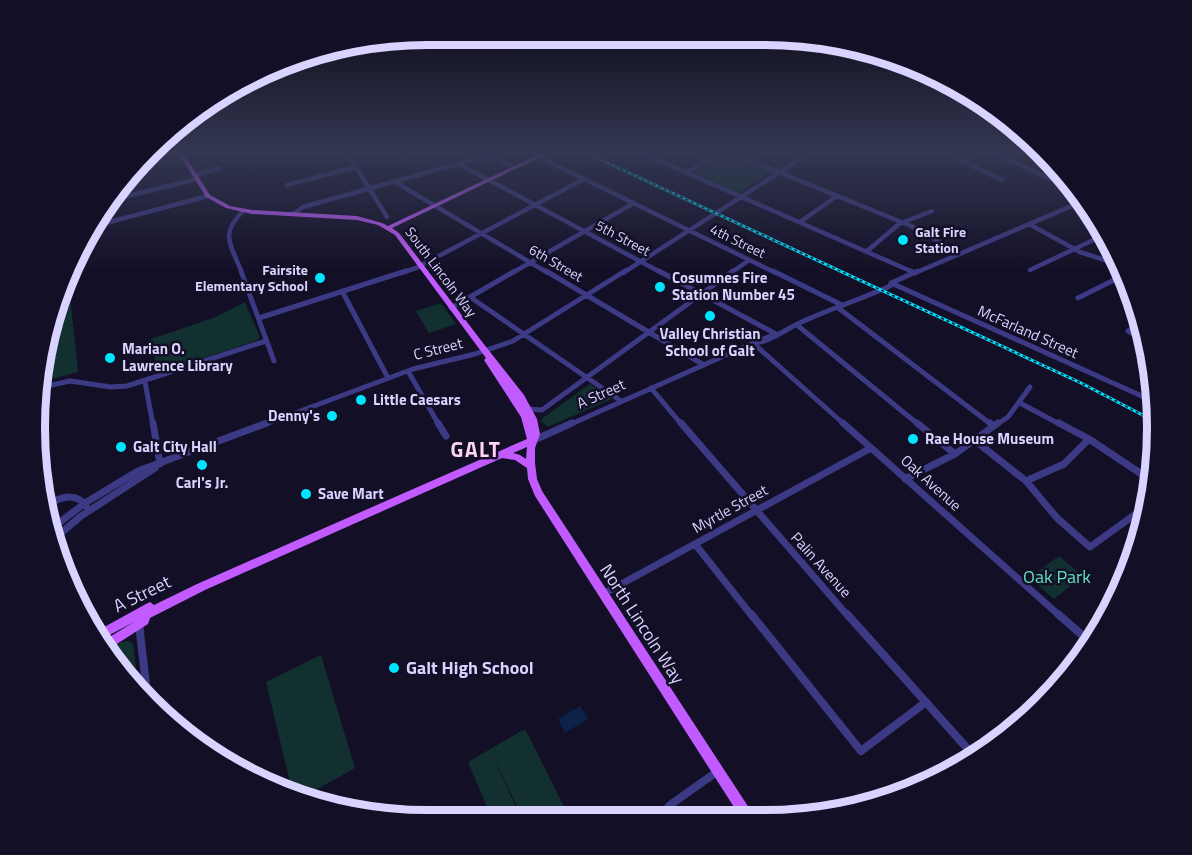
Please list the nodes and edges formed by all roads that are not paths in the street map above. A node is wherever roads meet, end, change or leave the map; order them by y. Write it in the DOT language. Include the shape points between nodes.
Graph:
graph roads {
  1 [pos="145,191"];
  2 [pos="205,191"];
  3 [pos="361,191"];
  4 [pos="369,191"];
  5 [pos="410,191"];
  6 [pos="467,191"];
  7 [pos="510,191"];
  8 [pos="561,191"];
  9 [pos="609,191"];
  10 [pos="729,191"];
  11 [pos="749,191"];
  12 [pos="825,191"];
  13 [pos="208,196"];
  14 [pos="741,196"];
  15 [pos="837,196"];
  16 [pos="123,197"];
  17 [pos="634,203"];
  18 [pos="535,204"];
  19 [pos="1075,204"];
  20 [pos="435,206"];
  21 [pos="243,211"];
  22 [pos="932,211"];
  23 [pos="293,214"];
  24 [pos="387,217"];
  25 [pos="800,222"];
  26 [pos="904,222"];
  27 [pos="104,223"];
  28 [pos="1029,224"];
  29 [pos="388,228"];
  30 [pos="689,230"];
  31 [pos="585,231"];
  32 [pos="481,232"];
  33 [pos="1097,238"];
  34 [pos="1075,249"];
  35 [pos="867,251"];
  36 [pos="959,253"];
  37 [pos="750,260"];
  38 [pos="641,261"];
  39 [pos="1109,261"];
  40 [pos="531,262"];
  41 [pos="420,265"];
  42 [pos="1030,270"];
  43 [pos="915,273"];
  44 [pos="1117,279"];
  45 [pos="891,283"];
  46 [pos="342,291"];
  47 [pos="703,294"];
  48 [pos="587,295"];
  49 [pos="470,297"];
  50 [pos="1078,298"];
  51 [pos="840,306"];
  52 [pos="451,308"];
  53 [pos="259,318"];
  54 [pos="796,325"];
  55 [pos="1134,328"];
  56 [pos="649,333"];
  57 [pos="776,334"];
  58 [pos="525,335"];
  59 [pos="1136,335"];
  60 [pos="266,341"];
  61 [pos="753,343"];
  62 [pos="484,351"];
  63 [pos="274,361"];
  64 [pos="704,365"];
  65 [pos="408,371"];
  66 [pos="388,378"];
  67 [pos="587,378"];
  68 [pos="145,382"];
  69 [pos="47,385"];
  70 [pos="1030,387"];
  71 [pos="651,388"];
  72 [pos="1146,398"];
  73 [pos="621,401"];
  74 [pos="1020,404"];
  75 [pos="528,409"];
  76 [pos="994,426"];
  77 [pos="446,436"];
  78 [pos="973,439"];
  79 [pos="1089,440"];
  80 [pos="532,441"];
  81 [pos="871,448"];
  82 [pos="500,454"];
  83 [pos="955,454"];
  84 [pos="160,464"];
  85 [pos="531,467"];
  86 [pos="1144,476"];
  87 [pos="905,478"];
  88 [pos="1026,481"];
  89 [pos="52,503"];
  90 [pos="85,503"];
  91 [pos="755,511"];
  92 [pos="1137,513"];
  93 [pos="58,524"];
  94 [pos="59,530"];
  95 [pos="60,534"];
  96 [pos="695,544"];
  97 [pos="201,587"];
  98 [pos="603,594"];
  99 [pos="139,624"];
  100 [pos="104,632"];
  101 [pos="1085,637"];
  102 [pos="111,642"];
  103 [pos="146,687"];
  104 [pos="926,702"];
  105 [pos="969,751"];
  106 [pos="718,771"];
  107 [pos="666,810"];
  108 [pos="743,810"];
  1 -- 16 [label="street"];
  2 -- 13 [label="main road"];
  3 -- 23 [label="street" via="303,207"];
  4 -- 24 [label="street"];
  5 -- 20 [label="street, 6th Street"];
  6 -- 20 [label="main road"];
  7 -- 18 [label="street, 5th Street"];
  8 -- 18 [label="street"];
  9 -- 17 [label="street, 4th Street"];
  10 -- 14 [label="street"];
  11 -- 14 [label="street, C Street"];
  12 -- 15 [label="street"];
  13 -- 21 [label="main road, South Lincoln Way" via="221,205"];
  13 -- 27 [label="street"];
  14 -- 25 [label="street"];
  14 -- 30 [label="street, C Street"];
  15 -- 25 [label="street"];
  15 -- 26 [label="street"];
  17 -- 30 [label="street, 4th Street"];
  17 -- 31 [label="street"];
  18 -- 31 [label="street, 5th Street"];
  18 -- 32 [label="street"];
  19 -- 28 [label="street, A Street"];
  20 -- 29 [label="main road"];
  20 -- 32 [label="street, 6th Street"];
  21 -- 23 [label="main road, South Lincoln Way"];
  21 -- 53 [label="street" via="230,224 228,235"];
  22 -- 26 [label="street"];
  23 -- 29 [label="main road, South Lincoln Way" via="357,218"];
  25 -- 35 [label="street"];
  26 -- 35 [label="street"];
  26 -- 36 [label="street"];
  28 -- 34 [label="street"];
  28 -- 36 [label="street, A Street"];
  29 -- 41 [label="main road, South Lincoln Way" via="401,238"];
  30 -- 37 [label="street, 4th Street"];
  30 -- 38 [label="street, C Street"];
  31 -- 38 [label="street, 5th Street"];
  31 -- 40 [label="street"];
  32 -- 40 [label="street, 6th Street"];
  32 -- 41 [label="street"];
  33 -- 34 [label="street"];
  34 -- 39 [label="street"];
  34 -- 42 [label="street"];
  35 -- 43 [label="street"];
  36 -- 43 [label="street, A Street"];
  37 -- 47 [label="street"];
  37 -- 51 [label="street, 4th Street"];
  38 -- 47 [label="street, 5th Street"];
  38 -- 48 [label="street, C Street"];
  40 -- 48 [label="street, 6th Street"];
  40 -- 49 [label="street"];
  41 -- 46 [label="street"];
  41 -- 52 [label="main road, South Lincoln Way"];
  43 -- 45 [label="street, A Street"];
  44 -- 50 [label="street"];
  45 -- 51 [label="street, A Street" via="881,291"];
  45 -- 72 [label="street, McFarland Street"];
  46 -- 53 [label="street"];
  46 -- 66 [label="street"];
  47 -- 56 [label="street"];
  47 -- 57 [label="street, 5th Street"];
  48 -- 56 [label="street, 6th Street"];
  48 -- 58 [label="street, C Street"];
  49 -- 52 [label="street"];
  49 -- 58 [label="street"];
  51 -- 54 [label="street, A Street"];
  51 -- 76 [label="street, 4th Street"];
  52 -- 62 [label="main road, South Lincoln Way"];
  53 -- 60 [label="street"];
  54 -- 57 [label="street, A Street"];
  54 -- 83 [label="street"];
  55 -- 59 [label="street" via="1128,331"];
  56 -- 64 [label="street, 6th Street"];
  56 -- 67 [label="street"];
  57 -- 61 [label="street, A Street"];
  58 -- 62 [label="street, C Street"];
  58 -- 67 [label="street"];
  60 -- 63 [label="street"];
  60 -- 68 [label="street"];
  61 -- 64 [label="street, A Street"];
  61 -- 81 [label="street, Oak Avenue"];
  62 -- 65 [label="street, C Street"];
  62 -- 75 [label="main road, South Lincoln Way"];
  62 -- 80 [label="main road, South Lincoln Way" via="525,416"];
  64 -- 71 [label="street, A Street"];
  65 -- 66 [label="street, C Street"];
  65 -- 77 [label="street"];
  66 -- 84 [label="street, C Street"];
  67 -- 73 [label="street"];
  67 -- 75 [label="street" via="542,410"];
  68 -- 69 [label="street" via="119,387 63,381"];
  68 -- 84 [label="street"];
  70 -- 74 [label="street"];
  71 -- 73 [label="street, A Street"];
  71 -- 91 [label="street, Palin Avenue"];
  73 -- 80 [label="street, A Street"];
  74 -- 76 [label="street"];
  74 -- 79 [label="street"];
  75 -- 80 [label="main road, South Lincoln Way" via="536,434"];
  76 -- 78 [label="street"];
  78 -- 83 [label="street"];
  78 -- 88 [label="street"];
  79 -- 86 [label="street"];
  79 -- 88 [label="street" via="1064,464"];
  80 -- 82 [label="main road, A Street"];
  80 -- 85 [label="main road, North Lincoln Way"];
  81 -- 87 [label="street, Oak Avenue"];
  81 -- 91 [label="street, Myrtle Street"];
  82 -- 85 [label="main road" via="517,457"];
  82 -- 97 [label="main road, A Street"];
  83 -- 87 [label="street"];
  84 -- 90 [label="street, C Street" via="138,471"];
  84 -- 95 [label="street, C Street"];
  85 -- 98 [label="main road, North Lincoln Way" via="543,502"];
  87 -- 101 [label="street, Oak Avenue"];
  88 -- 92 [label="street" via="1057,518 1090,547"];
  89 -- 90 [label="street" via="72,496"];
  90 -- 93 [label="street, C Street"];
  90 -- 94 [label="street" via="86,508"];
  91 -- 96 [label="street, Myrtle Street"];
  91 -- 104 [label="street, Palin Avenue"];
  96 -- 98 [label="street, Myrtle Street"];
  96 -- 104 [label="street" via="861,751"];
  97 -- 99 [label="main road, A Street"];
  97 -- 100 [label="main road, A Street" via="180,592"];
  98 -- 106 [label="main road, North Lincoln Way"];
  99 -- 102 [label="main road, A Street"];
  99 -- 103 [label="street"];
  104 -- 105 [label="street, Palin Avenue"];
  106 -- 107 [label="street"];
  106 -- 108 [label="main road, North Lincoln Way"];
}
